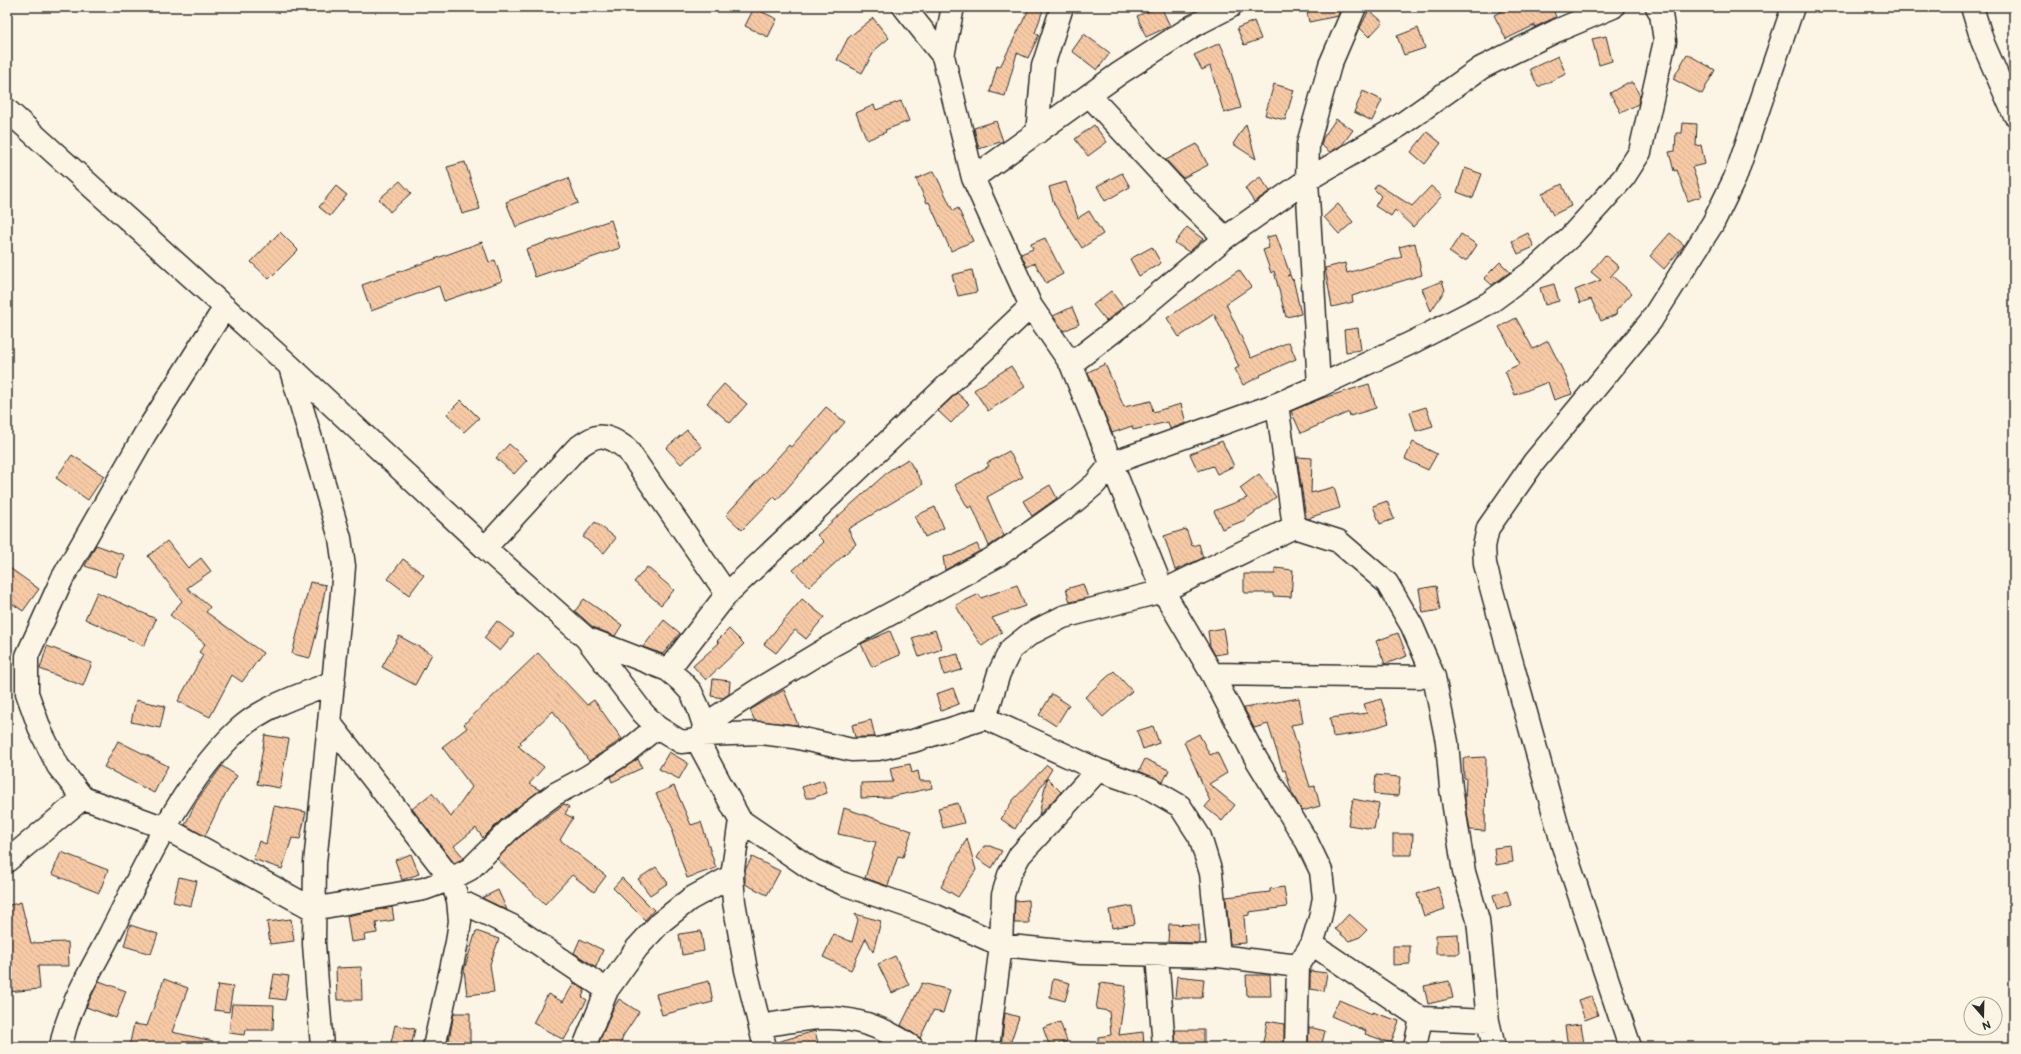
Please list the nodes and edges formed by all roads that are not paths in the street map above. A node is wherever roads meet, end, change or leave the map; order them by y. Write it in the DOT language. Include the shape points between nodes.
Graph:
graph roads {
  1 [pos="904,7"];
  2 [pos="953,7"];
  3 [pos="1062,7"];
  4 [pos="1230,7"];
  5 [pos="1355,7"];
  6 [pos="1613,7"];
  7 [pos="1657,7"];
  8 [pos="1793,7"];
  9 [pos="1972,7"];
  10 [pos="943,56"];
  11 [pos="1090,95"];
  12 [pos="7,110"];
  13 [pos="2014,114"];
  14 [pos="1037,133"];
  15 [pos="973,178"];
  16 [pos="1307,180"];
  17 [pos="1225,238"];
  18 [pos="1031,306"];
  19 [pos="225,307"];
  20 [pos="1071,364"];
  21 [pos="290,366"];
  22 [pos="1319,386"];
  23 [pos="1277,404"];
  24 [pos="1112,463"];
  25 [pos="1294,527"];
  26 [pos="485,548"];
  27 [pos="1163,591"];
  28 [pos="727,594"];
  29 [pos="586,638"];
  30 [pos="668,670"];
  31 [pos="1212,674"];
  32 [pos="1434,677"];
  33 [pos="334,682"];
  34 [pos="985,718"];
  35 [pos="329,722"];
  36 [pos="657,727"];
  37 [pos="701,733"];
  38 [pos="1098,770"];
  39 [pos="83,798"];
  40 [pos="740,820"];
  41 [pos="165,828"];
  42 [pos="7,861"];
  43 [pos="732,876"];
  44 [pos="451,880"];
  45 [pos="458,900"];
  46 [pos="313,909"];
  47 [pos="1312,944"];
  48 [pos="1000,945"];
  49 [pos="1157,955"];
  50 [pos="1219,956"];
  51 [pos="1298,966"];
  52 [pos="608,990"];
  53 [pos="1420,1018"];
  54 [pos="1488,1021"];
  55 [pos="760,1026"];
  56 [pos="61,1047"];
  57 [pos="322,1047"];
  58 [pos="434,1047"];
  59 [pos="584,1047"];
  60 [pos="765,1047"];
  61 [pos="912,1047"];
  62 [pos="988,1047"];
  63 [pos="1164,1047"];
  64 [pos="1296,1047"];
  65 [pos="1415,1047"];
  66 [pos="1494,1047"];
  67 [pos="1630,1047"];
  1 -- 10 [label="street"];
  2 -- 10 [label="street"];
  3 -- 14 [label="street" via="1042,66"];
  4 -- 11 [label="street" via="1193,26"];
  5 -- 16 [label="street" via="1330,65 1317,110 1308,144"];
  6 -- 16 [label="street" via="1556,31 1481,68 1399,126"];
  7 -- 22 [label="street" via="1661,14 1666,41 1640,152 1624,177 1570,237 1530,273 1489,303"];
  8 -- 67 [label="street" via="1735,178 1713,223 1650,322 1534,462 1488,528 1484,547 1485,564 1492,591 1563,846"];
  9 -- 13 [label="street" via="1983,42"];
  10 -- 15 [label="street"];
  11 -- 14 [label="street"];
  11 -- 17 [label="street" via="1185,199"];
  12 -- 19 [label="street"];
  14 -- 15 [label="street"];
  15 -- 18 [label="street"];
  16 -- 17 [label="street"];
  16 -- 22 [label="street"];
  17 -- 20 [label="street"];
  18 -- 20 [label="street"];
  18 -- 28 [label="street"];
  19 -- 21 [label="street"];
  19 -- 39 [label="street" via="145,434 62,578 27,656 27,693 41,732 58,766"];
  20 -- 24 [label="street"];
  21 -- 26 [label="street"];
  21 -- 33 [label="street" via="340,538 344,566"];
  22 -- 23 [label="street"];
  23 -- 24 [label="street"];
  23 -- 25 [label="street"];
  24 -- 27 [label="street"];
  24 -- 37 [label="street" via="1095,484 1075,501 997,556 831,646 761,688"];
  25 -- 27 [label="street"];
  25 -- 32 [label="street" via="1338,540 1387,583 1412,626"];
  26 -- 28 [label="street" via="576,449 600,436 611,437 627,449"];
  26 -- 29 [label="street"];
  27 -- 31 [label="street"];
  27 -- 34 [label="street" via="1063,617 1030,634 1012,649 999,673"];
  28 -- 30 [label="street"];
  29 -- 30 [label="street"];
  29 -- 36 [label="street" via="643,713"];
  30 -- 37 [label="street" via="691,692"];
  31 -- 32 [label="street"];
  31 -- 47 [label="street" via="1255,757 1307,842 1321,871 1324,898"];
  32 -- 54 [label="street" via="1447,742 1464,872 1478,920"];
  33 -- 35 [label="street"];
  33 -- 41 [label="street" via="263,711 240,728 215,752"];
  34 -- 37 [label="street" via="913,741 878,749 852,750 794,737 761,733"];
  34 -- 38 [label="street"];
  35 -- 44 [label="street"];
  35 -- 46 [label="street"];
  36 -- 37 [label="street" via="681,742"];
  36 -- 44 [label="street" via="625,753 555,794 532,811 470,869"];
  37 -- 40 [label="street"];
  38 -- 48 [label="street" via="1020,855 1009,875 1003,895"];
  38 -- 50 [label="street" via="1149,788 1180,806 1200,837 1211,873"];
  39 -- 41 [label="street"];
  39 -- 42 [label="street"];
  40 -- 43 [label="street"];
  40 -- 48 [label="street" via="813,870 844,884 936,916"];
  41 -- 46 [label="street"];
  41 -- 56 [label="street" via="75,1003"];
  43 -- 52 [label="street" via="690,899 661,922 637,948"];
  43 -- 55 [label="street" via="738,928"];
  44 -- 45 [label="street"];
  44 -- 46 [label="street" via="424,889"];
  45 -- 52 [label="street" via="512,926"];
  45 -- 58 [label="street" via="460,921 457,942"];
  46 -- 57 [label="street"];
  47 -- 51 [label="street"];
  47 -- 53 [label="street"];
  48 -- 49 [label="street" via="1081,953"];
  48 -- 62 [label="street"];
  49 -- 50 [label="street"];
  49 -- 63 [label="street"];
  50 -- 51 [label="street"];
  51 -- 64 [label="street"];
  52 -- 59 [label="street"];
  53 -- 54 [label="street"];
  53 -- 65 [label="street"];
  54 -- 66 [label="street"];
  55 -- 60 [label="street"];
  55 -- 61 [label="street" via="808,1018 846,1018 895,1035"];
}
